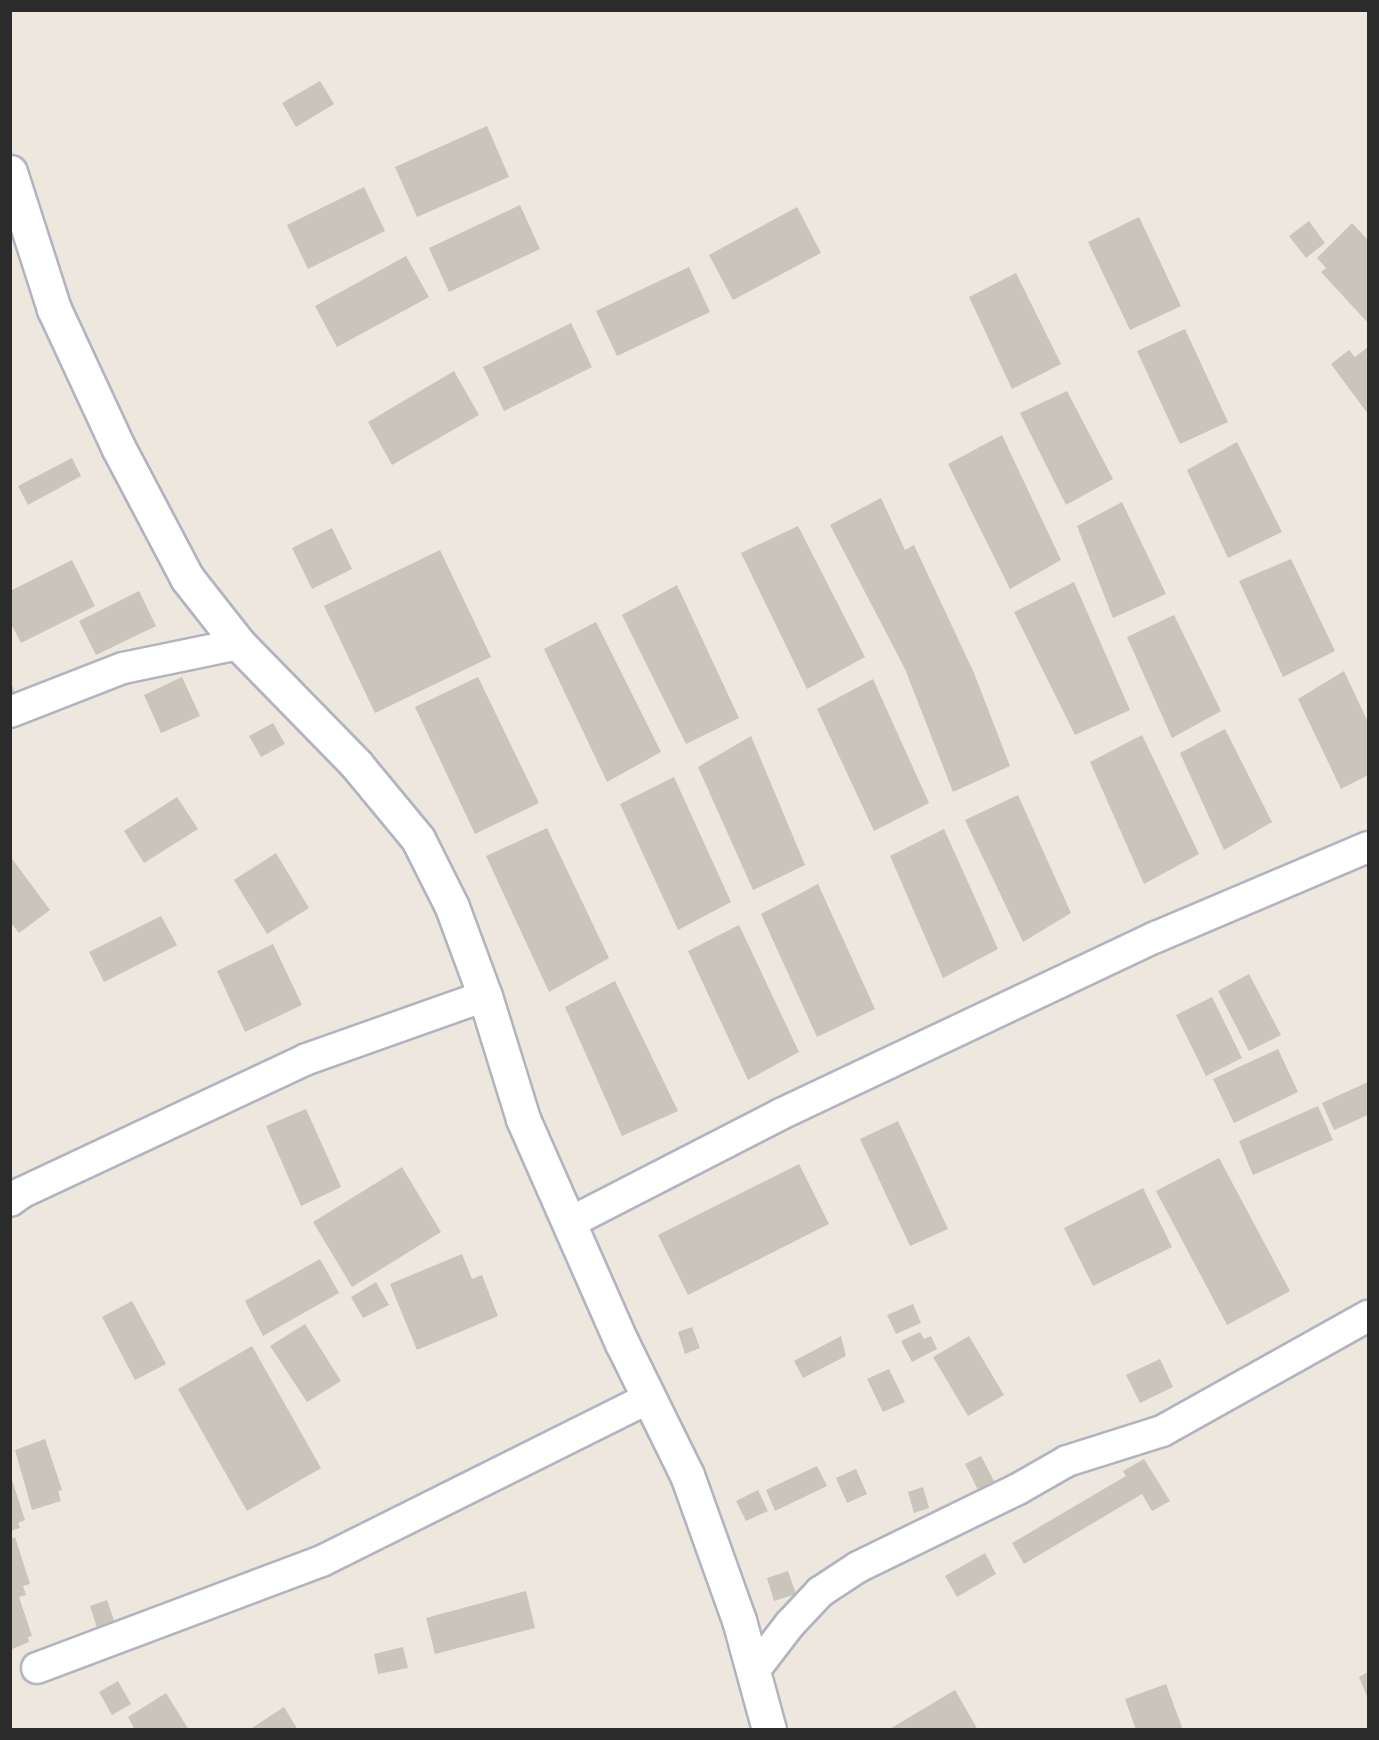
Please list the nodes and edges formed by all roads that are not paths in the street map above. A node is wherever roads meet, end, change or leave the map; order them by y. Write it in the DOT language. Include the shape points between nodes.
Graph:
graph roads {
  1 [pos="10,172"];
  2 [pos="20,237"];
  3 [pos="239,644"];
  4 [pos="10,712"];
  5 [pos="1368,847"];
  6 [pos="485,996"];
  7 [pos="10,1201"];
  8 [pos="569,1223"];
  9 [pos="1368,1316"];
  10 [pos="649,1398"];
  11 [pos="37,1668"];
  12 [pos="753,1672"];
  13 [pos="769,1730"];
  1 -- 2 [label="street"];
  2 -- 3 [label="street" via="118,447 188,578"];
  3 -- 4 [label="street" via="123,668"];
  3 -- 6 [label="street" via="356,764 418,839 452,907"];
  5 -- 8 [label="street" via="1135,947 781,1114"];
  6 -- 7 [label="street" via="307,1059"];
  6 -- 8 [label="street" via="523,1119"];
  8 -- 10 [label="street"];
  9 -- 12 [label="street" via="1161,1431 1067,1461 858,1567 820,1592"];
  10 -- 11 [label="street" via="322,1561"];
  10 -- 12 [label="street" via="687,1475 739,1620"];
  12 -- 13 [label="street"];
}
